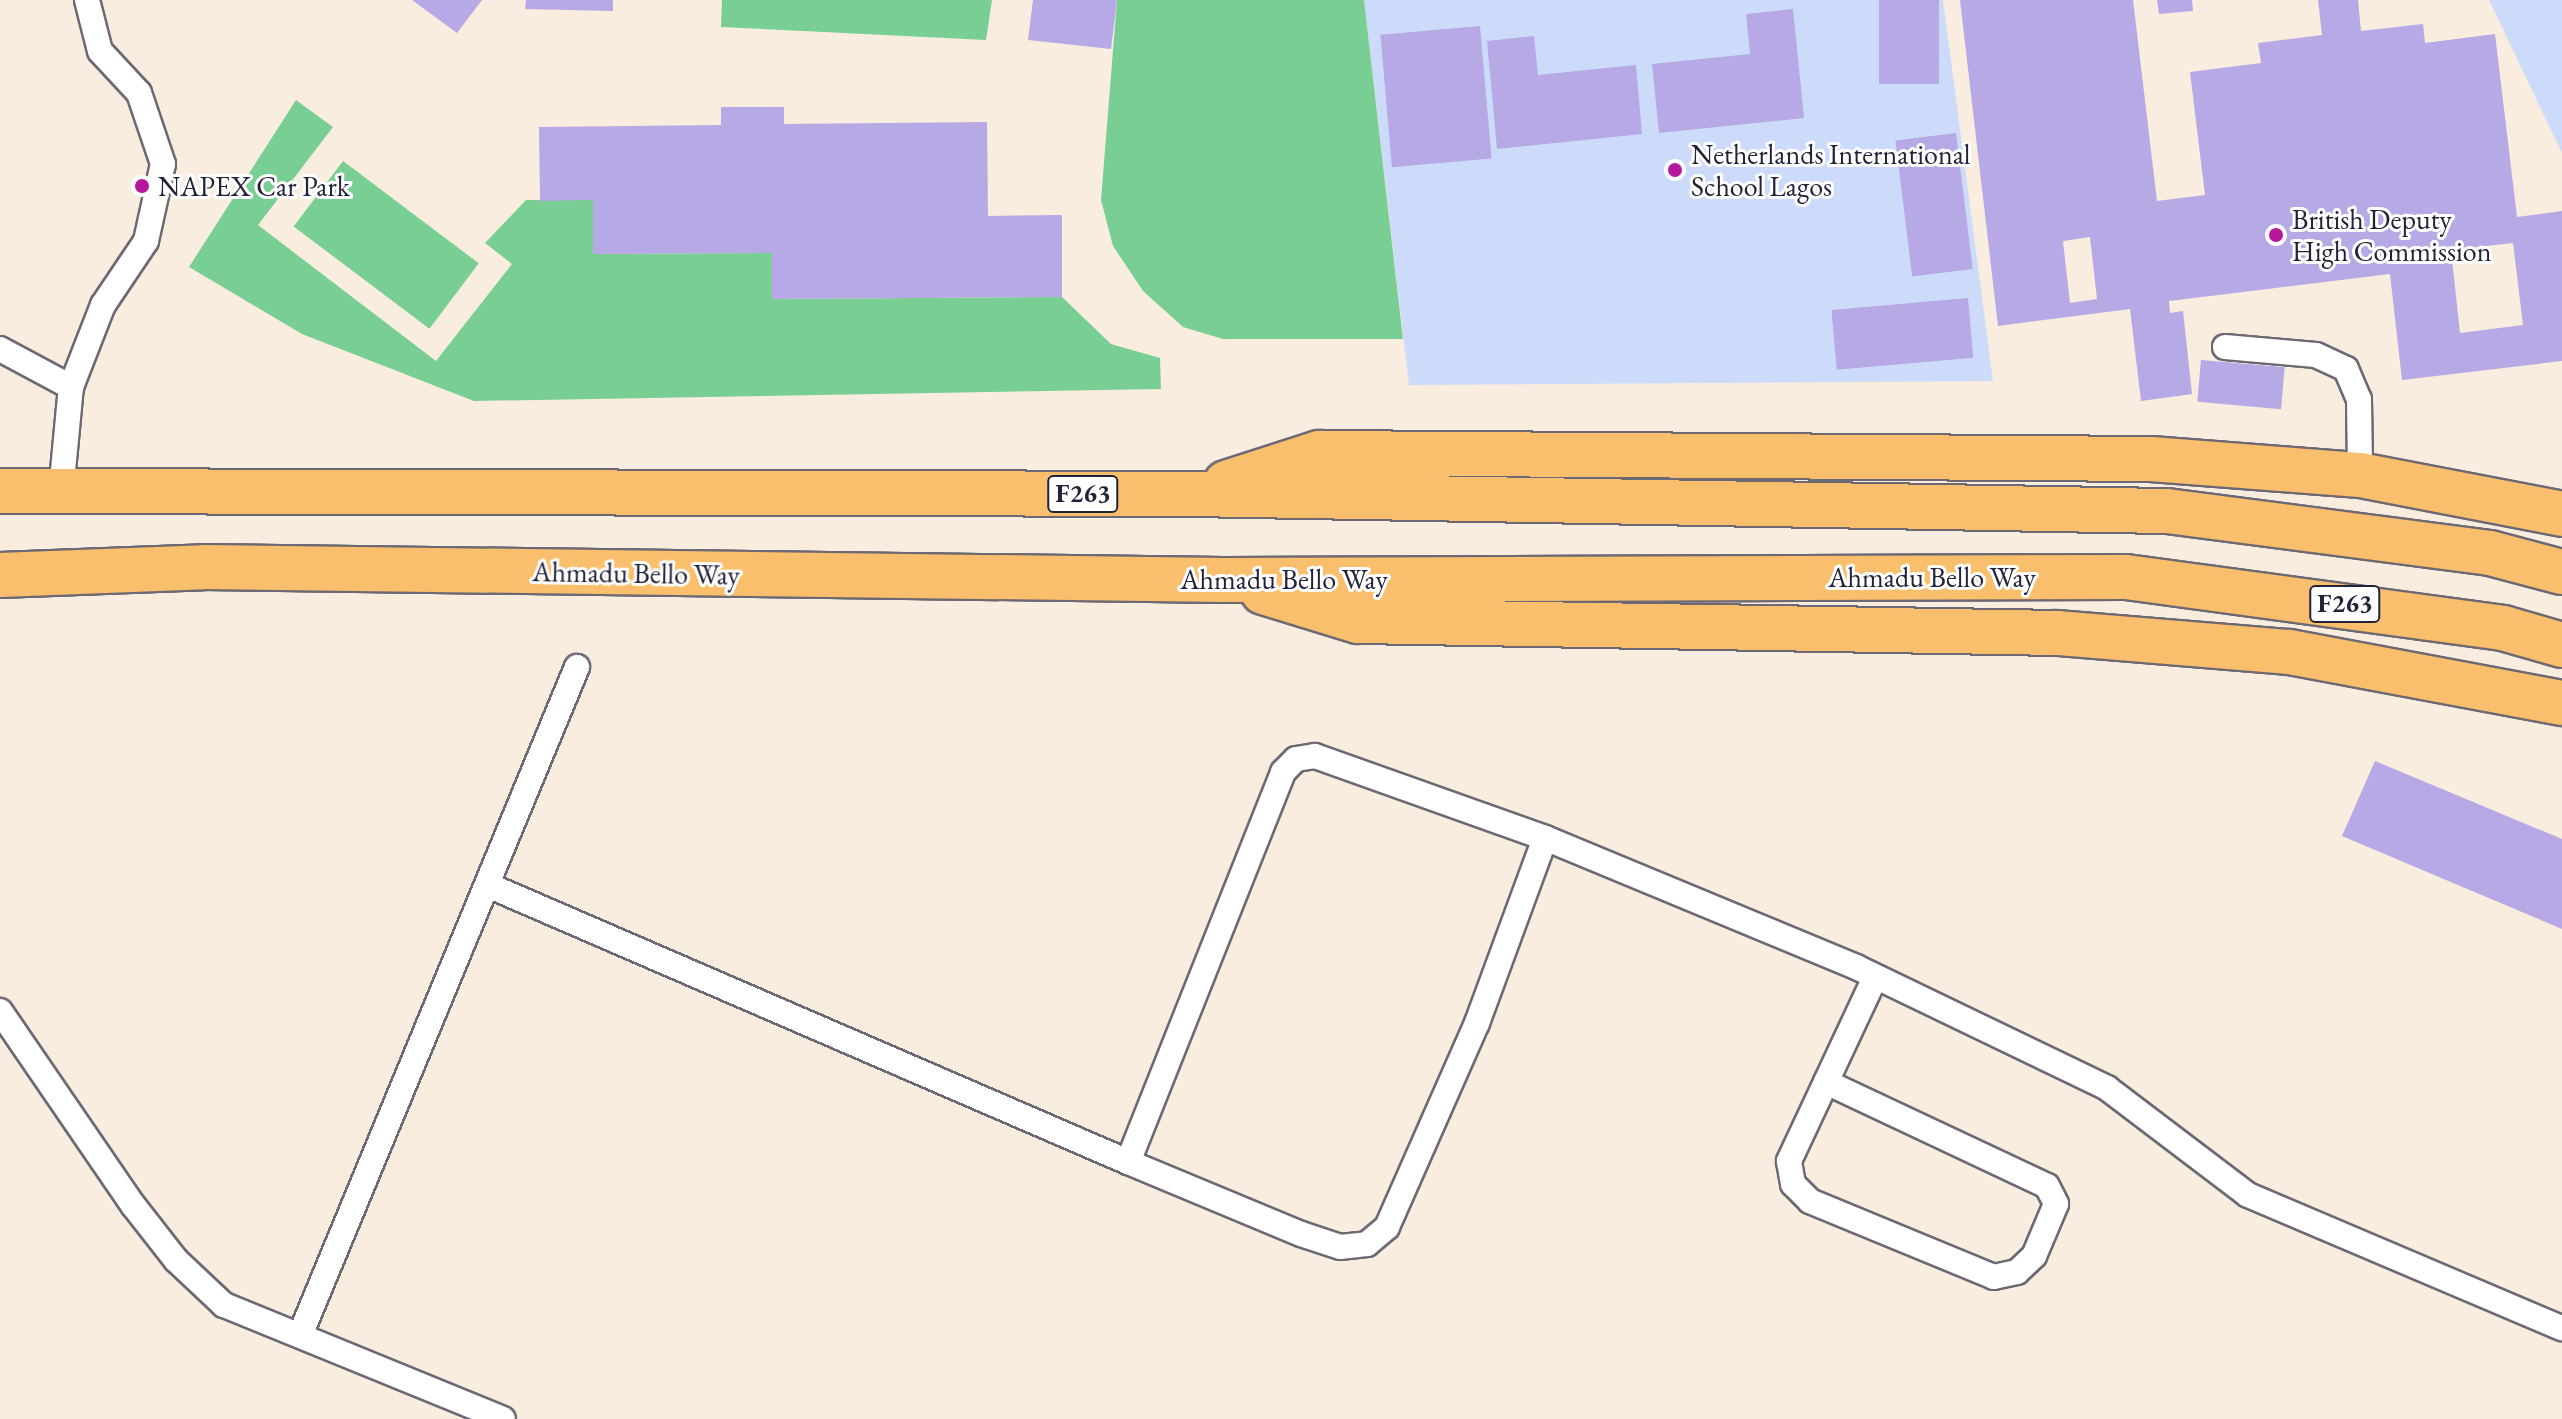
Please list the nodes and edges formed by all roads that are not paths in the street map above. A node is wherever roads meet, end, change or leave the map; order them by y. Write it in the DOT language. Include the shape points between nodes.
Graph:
graph roads {
  1 [pos="87,0"];
  2 [pos="2225,347"];
  3 [pos="0,349"];
  4 [pos="71,387"];
  5 [pos="2360,475"];
  6 [pos="0,491"];
  7 [pos="61,492"];
  8 [pos="1191,494"];
  9 [pos="2562,514"];
  10 [pos="2562,572"];
  11 [pos="0,575"];
  12 [pos="1223,580"];
  13 [pos="2562,645"];
  14 [pos="577,667"];
  15 [pos="2562,703"];
  16 [pos="1545,838"];
  17 [pos="490,886"];
  18 [pos="1875,977"];
  19 [pos="0,1011"];
  20 [pos="1826,1082"];
  21 [pos="1128,1162"];
  22 [pos="2562,1328"];
  23 [pos="301,1333"];
  24 [pos="503,1419"];
  1 -- 4 [label="lane" via="100,51 139,93 163,164 146,241 103,305"];
  2 -- 5 [label="lane" via="2316,355 2346,369 2359,399"];
  3 -- 4 [label="lane"];
  4 -- 7 [label="lane"];
  5 -- 8 [label="highway" via="2151,459 1319,453"];
  5 -- 9 [label="highway"];
  6 -- 7 [label="highway, F263"];
  7 -- 8 [label="highway, F263"];
  8 -- 10 [label="highway, F263" via="2167,511 2490,553"];
  11 -- 12 [label="highway, Ahmadu Bello Way / F263" via="204,567"];
  12 -- 13 [label="highway, Ahmadu Bello Way / F263" via="2126,577 2503,628"];
  12 -- 15 [label="highway" via="1358,621 2057,633 2289,652"];
  14 -- 17 [label="lane"];
  16 -- 18 [label="lane"];
  16 -- 21 [label="lane" via="1315,756 1296,759 1283,772"];
  16 -- 21 [label="lane" via="1477,1023 1387,1227 1367,1244 1340,1247 1301,1234"];
  17 -- 21 [label="lane"];
  17 -- 23 [label="lane"];
  18 -- 20 [label="lane"];
  18 -- 22 [label="lane" via="2107,1088 2248,1195"];
  19 -- 23 [label="lane" via="176,1260 224,1305"];
  20 -- 20 [label="lane" via="1789,1161 1793,1184 1810,1201 1994,1277 2017,1272 2034,1256 2056,1204 2047,1186"];
  23 -- 24 [label="lane"];
}
